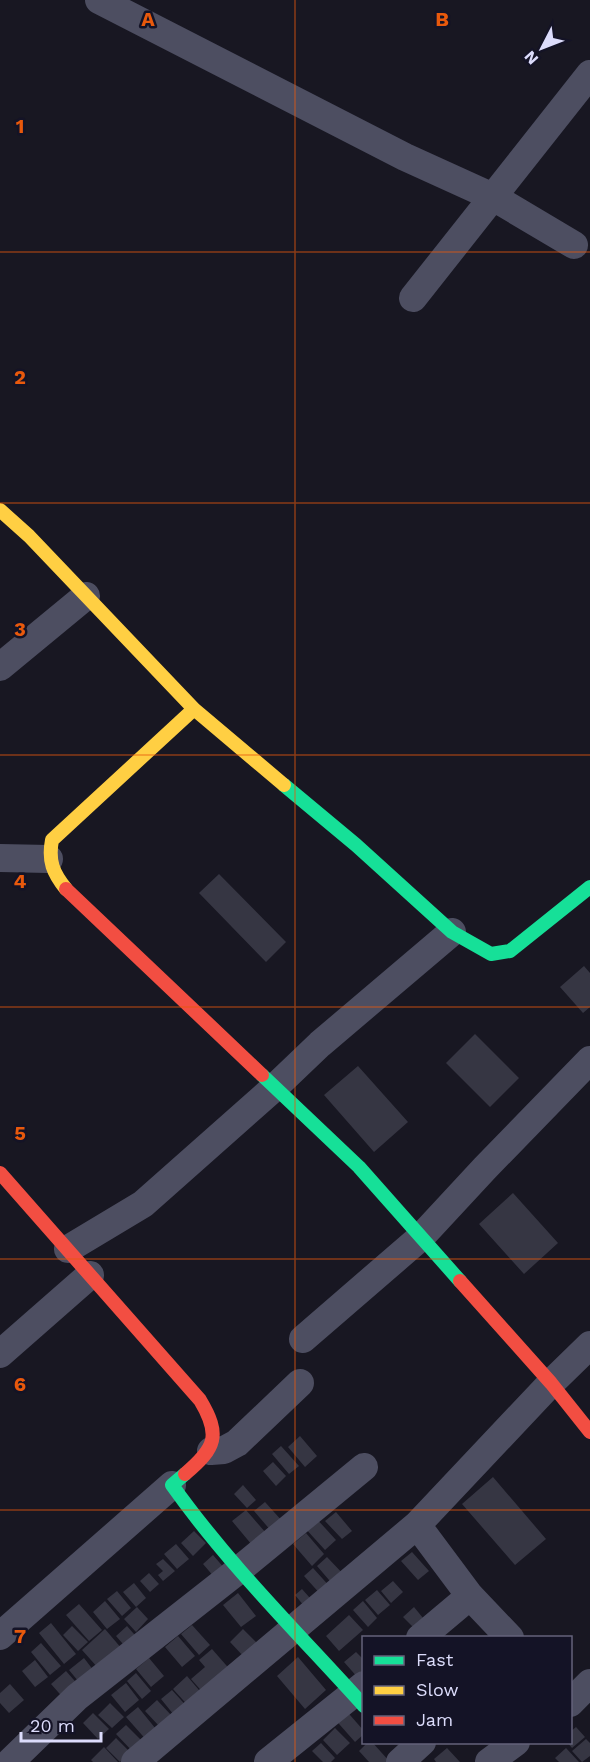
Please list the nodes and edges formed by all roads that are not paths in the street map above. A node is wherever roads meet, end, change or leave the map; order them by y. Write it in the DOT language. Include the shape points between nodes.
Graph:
graph roads {
  1 [pos="99,0"];
  2 [pos="590,74"];
  3 [pos="493,196"];
  4 [pos="574,245"];
  5 [pos="413,298"];
  6 [pos="0,510"];
  7 [pos="86,596"];
  8 [pos="0,667"];
  9 [pos="194,709"];
  10 [pos="0,858"];
  11 [pos="49,859"];
  12 [pos="590,887"];
  13 [pos="452,932"];
  14 [pos="590,1060"];
  15 [pos="275,1088"];
  16 [pos="0,1173"];
  17 [pos="421,1237"];
  18 [pos="68,1249"];
  19 [pos="90,1275"];
  20 [pos="303,1339"];
  21 [pos="590,1345"];
  22 [pos="0,1354"];
  23 [pos="300,1383"];
  24 [pos="551,1383"];
  25 [pos="590,1432"];
  26 [pos="211,1451"];
  27 [pos="364,1467"];
  28 [pos="172,1485"];
  29 [pos="417,1525"];
  30 [pos="240,1569"];
  31 [pos="470,1596"];
  32 [pos="294,1628"];
  33 [pos="0,1636"];
  34 [pos="422,1636"];
  35 [pos="508,1636"];
  36 [pos="360,1695"];
  37 [pos="515,1744"];
  38 [pos="10,1762"];
  39 [pos="135,1762"];
  40 [pos="268,1762"];
  41 [pos="489,1762"];
  1 -- 3 [label="street" via="405,157"];
  2 -- 3 [label="street"];
  3 -- 4 [label="street"];
  3 -- 5 [label="street"];
  6 -- 7 [label="street"];
  7 -- 8 [label="street"];
  7 -- 9 [label="street"];
  9 -- 11 [label="street" via="52,840"];
  9 -- 13 [label="street" via="356,845"];
  10 -- 11 [label="street"];
  11 -- 15 [label="street" via="53,873 67,891"];
  12 -- 13 [label="street" via="510,951 491,954"];
  13 -- 15 [label="street" via="320,1044"];
  14 -- 17 [label="street"];
  15 -- 17 [label="street" via="359,1167"];
  15 -- 18 [label="street" via="143,1204"];
  16 -- 18 [label="street"];
  17 -- 20 [label="street"];
  17 -- 24 [label="street"];
  18 -- 19 [label="street"];
  19 -- 22 [label="street"];
  19 -- 26 [label="street" via="210,1413 215,1437"];
  21 -- 24 [label="street"];
  23 -- 26 [label="street" via="237,1443"];
  24 -- 25 [label="street"];
  24 -- 29 [label="street"];
  26 -- 28 [label="street"];
  27 -- 30 [label="street"];
  28 -- 30 [label="street"];
  28 -- 33 [label="street"];
  29 -- 31 [label="street"];
  29 -- 32 [label="street"];
  30 -- 32 [label="street"];
  30 -- 38 [label="street" via="76,1697"];
  31 -- 34 [label="street"];
  31 -- 35 [label="street"];
  32 -- 36 [label="street"];
  32 -- 39 [label="street"];
  36 -- 40 [label="street"];
  37 -- 41 [label="street"];
}
